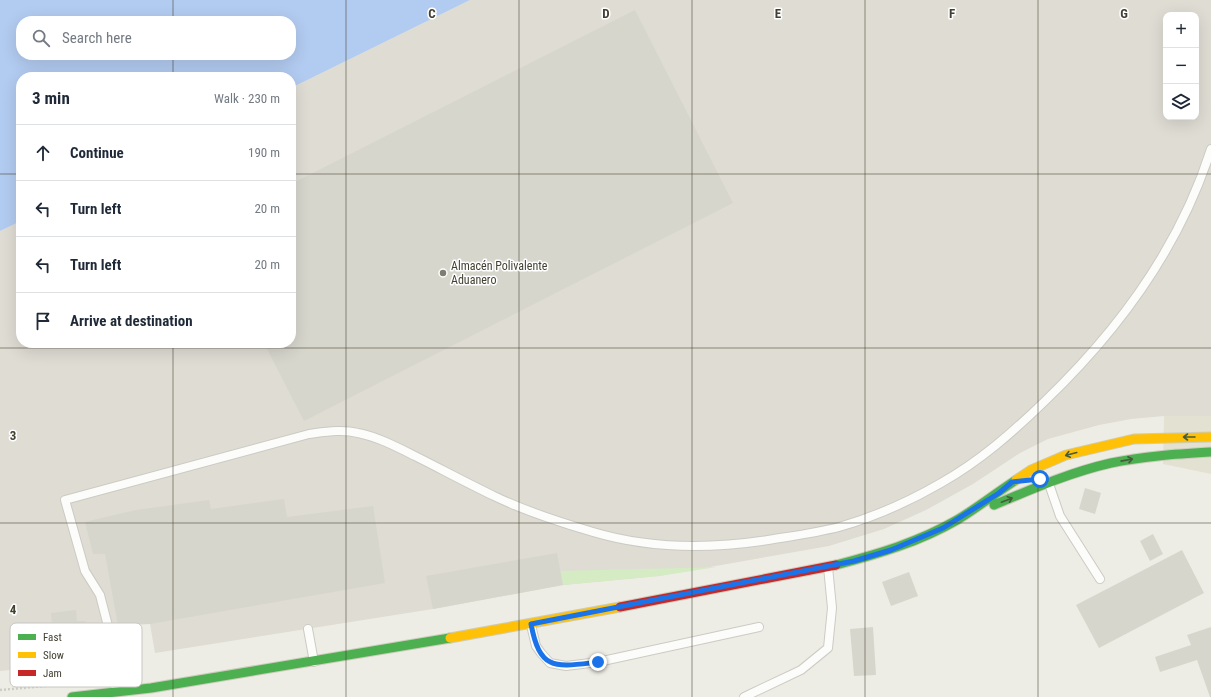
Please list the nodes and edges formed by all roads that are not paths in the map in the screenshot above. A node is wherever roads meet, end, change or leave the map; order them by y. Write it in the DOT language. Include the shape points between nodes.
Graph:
graph roads {
  1 [pos="1211,149"];
  2 [pos="1211,437"];
  3 [pos="1150,438"];
  4 [pos="1211,452"];
  5 [pos="1077,462"];
  6 [pos="1062,468"];
  7 [pos="1012,482"];
  8 [pos="1049,483"];
  9 [pos="957,520"];
  10 [pos="828,567"];
  11 [pos="1100,579"];
  12 [pos="107,623"];
  13 [pos="531,624"];
  14 [pos="759,627"];
  15 [pos="308,629"];
  16 [pos="314,662"];
  17 [pos="115,687"];
  18 [pos="116,692"];
  19 [pos="72,697"];
  20 [pos="744,697"];
  1 -- 12 [label="lane" via="1173,240 1149,279 1089,356 999,444 959,472 907,501 839,527 733,545 658,545 623,540 559,522 502,499 383,440 358,432 309,434 65,500 85,571 100,595"];
  2 -- 3 [label="street, one-way"];
  3 -- 5 [label="street" via="1136,447"];
  3 -- 7 [label="street, one-way" via="1066,455 1031,470"];
  8 -- 4 [label="street, one-way" via="1089,468 1128,460"];
  6 -- 8 [label="street" via="1052,474"];
  7 -- 8 [label="street" via="1033,479"];
  7 -- 9 [label="street"];
  9 -- 8 [label="street, one-way"];
  8 -- 11 [label="lane" via="1060,516"];
  9 -- 10 [label="street" via="891,550"];
  10 -- 13 [label="street"];
  10 -- 20 [label="lane" via="832,608 828,648 801,670"];
  13 -- 14 [label="lane" via="536,646 541,653 550,663 566,666 598,662"];
  13 -- 16 [label="street"];
  15 -- 16 [label="lane"];
  16 -- 18 [label="street"];
  17 -- 18 [label="lane"];
  18 -- 19 [label="street"];
}
